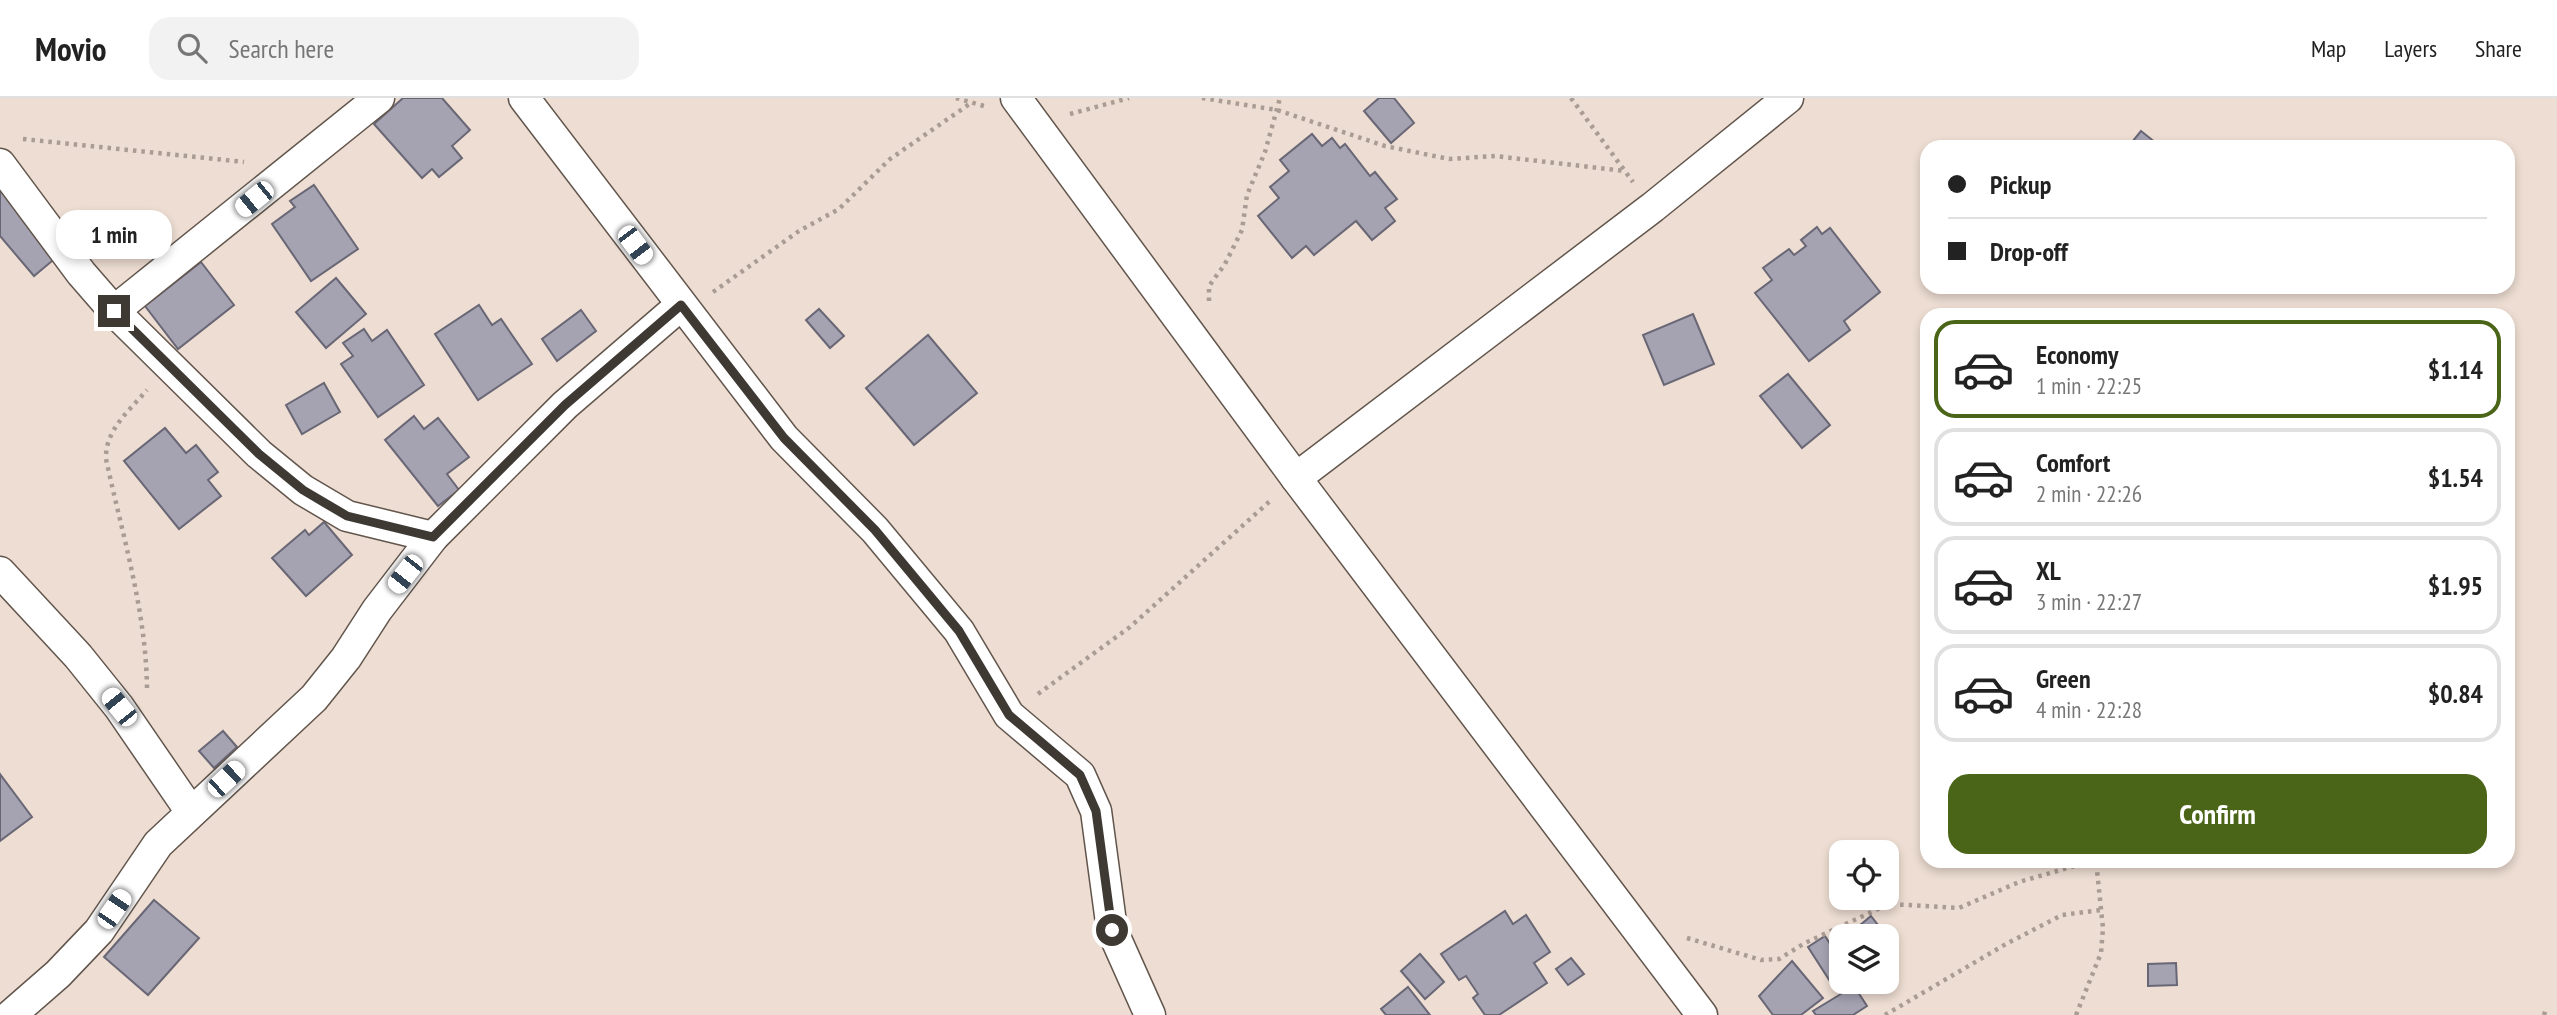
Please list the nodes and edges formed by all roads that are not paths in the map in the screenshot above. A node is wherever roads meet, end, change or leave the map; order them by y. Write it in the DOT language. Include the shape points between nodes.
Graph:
graph roads {
  1 [pos="379,98"];
  2 [pos="524,98"];
  3 [pos="1016,98"];
  4 [pos="1788,98"];
  5 [pos="0,164"];
  6 [pos="683,308"];
  7 [pos="114,311"];
  8 [pos="1296,478"];
  9 [pos="433,537"];
  10 [pos="0,572"];
  11 [pos="191,812"];
  12 [pos="11,1015"];
  13 [pos="1150,1015"];
  14 [pos="1702,1015"];
  1 -- 7 [label="street"];
  2 -- 6 [label="street"];
  3 -- 8 [label="street"];
  4 -- 8 [label="street" via="1653,207"];
  5 -- 7 [label="street"];
  6 -- 9 [label="street" via="565,405"];
  6 -- 13 [label="street" via="784,438 875,530 959,631 1009,715 1080,775 1096,811 1112,930"];
  7 -- 9 [label="street" via="259,454 303,490 347,516"];
  8 -- 14 [label="street"];
  9 -- 11 [label="street" via="314,698"];
  10 -- 11 [label="street" via="119,707"];
  11 -- 12 [label="street" via="159,844 99,931"];
}
